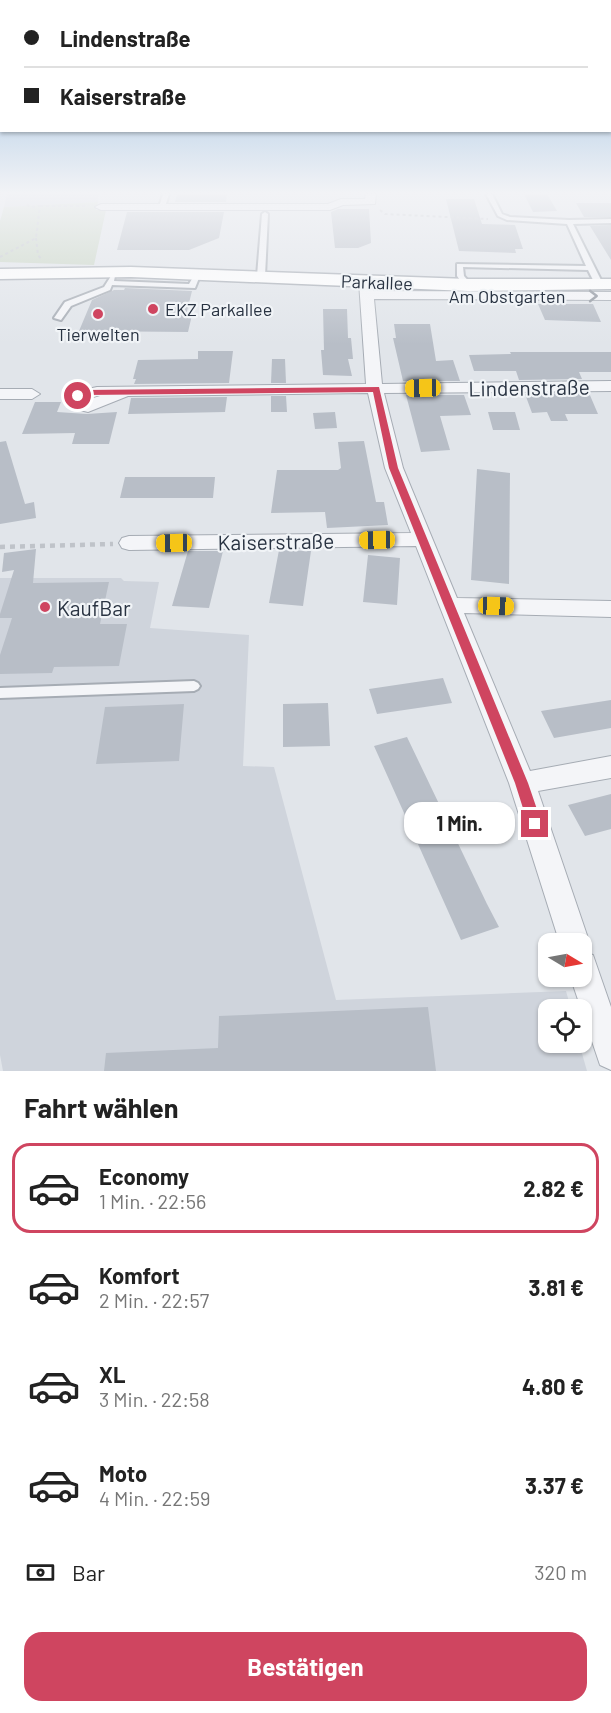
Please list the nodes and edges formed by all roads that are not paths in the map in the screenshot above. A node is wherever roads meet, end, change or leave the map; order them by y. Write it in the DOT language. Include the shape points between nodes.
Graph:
graph roads {
  1 [pos="263,244"];
  2 [pos="581,244"];
  3 [pos="0,274"];
  4 [pos="261,276"];
  5 [pos="113,277"];
  6 [pos="603,283"];
  7 [pos="366,289"];
  8 [pos="58,318"];
  9 [pos="611,386"];
  10 [pos="376,389"];
  11 [pos="123,392"];
  12 [pos="0,394"];
  13 [pos="32,394"];
  14 [pos="422,539"];
  15 [pos="129,543"];
  16 [pos="450,605"];
  17 [pos="611,609"];
  18 [pos="194,686"];
  19 [pos="0,693"];
  20 [pos="611,767"];
  21 [pos="522,783"];
  22 [pos="571,933"];
  23 [pos="589,987"];
  24 [pos="611,1054"];
  1 -- 4 [label="lane"];
  2 -- 6 [label="lane"];
  3 -- 5 [label="street, Parkallee" via="51,272"];
  4 -- 5 [label="street, Parkallee" via="198,273"];
  4 -- 7 [label="street, Parkallee"];
  5 -- 8 [label="lane" via="107,288 68,304"];
  7 -- 6 [label="street, Am Obstgarten, one-way"];
  6 -- 7 [label="street, Parkallee"];
  7 -- 10 [label="street"];
  9 -- 10 [label="street, Lindenstraße"];
  10 -- 11 [label="street, Lindenstraße"];
  10 -- 14 [label="street" via="394,468"];
  12 -- 13 [label="street"];
  14 -- 15 [label="street, Kaiserstraße"];
  14 -- 16 [label="street"];
  16 -- 17 [label="street"];
  16 -- 21 [label="street"];
  18 -- 19 [label="lane"];
  20 -- 21 [label="street"];
  21 -- 22 [label="street"];
  23 -- 24 [label="street"];
}
